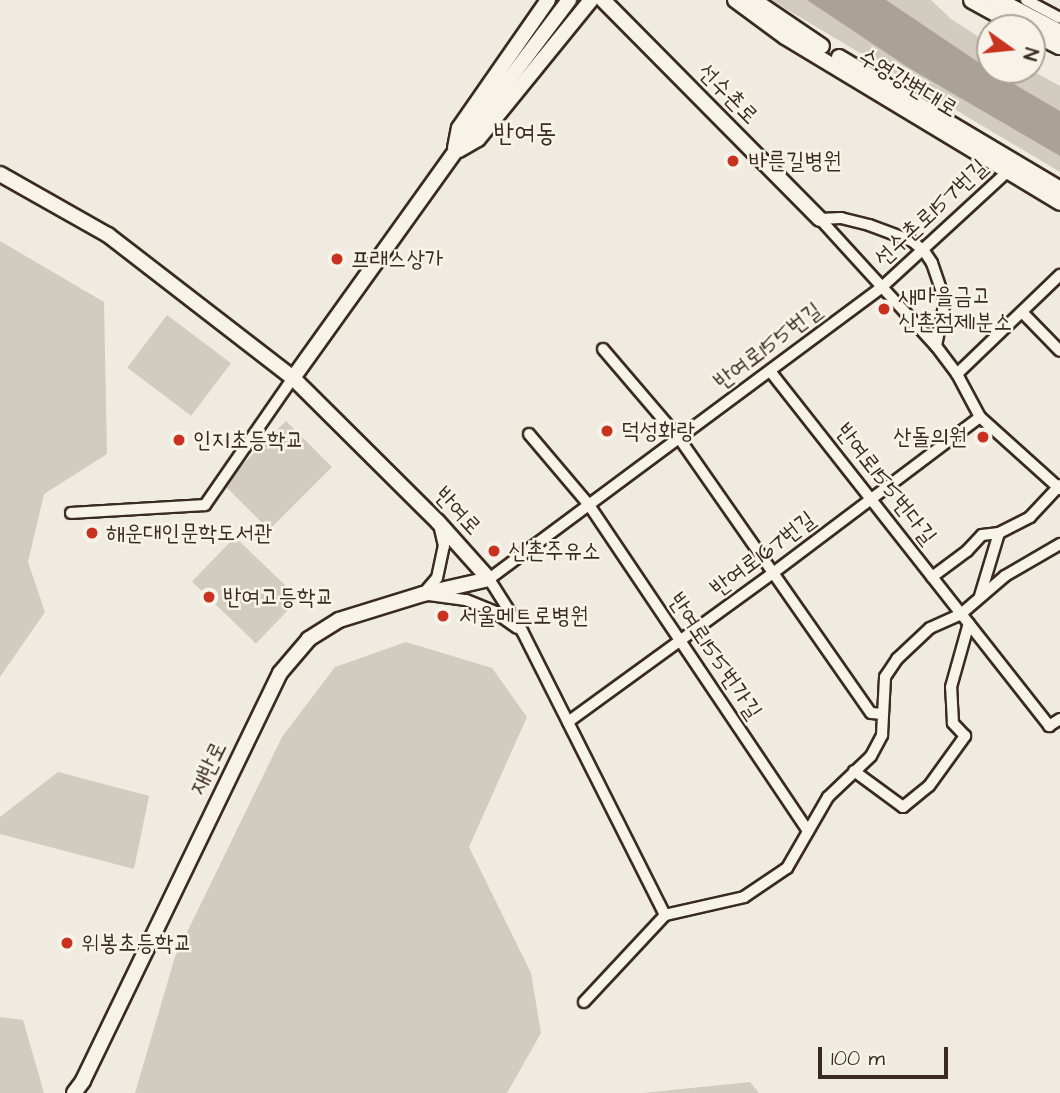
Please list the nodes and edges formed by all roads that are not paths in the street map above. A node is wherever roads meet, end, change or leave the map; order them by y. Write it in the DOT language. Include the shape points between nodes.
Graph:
graph roads {
  1 [pos="548,0"];
  2 [pos="569,0"];
  3 [pos="591,0"];
  4 [pos="603,0"];
  5 [pos="735,0"];
  6 [pos="754,0"];
  7 [pos="972,0"];
  8 [pos="997,0"];
  9 [pos="1026,0"];
  10 [pos="998,14"];
  11 [pos="1060,18"];
  12 [pos="1060,33"];
  13 [pos="458,147"];
  14 [pos="1009,171"];
  15 [pos="0,174"];
  16 [pos="1060,189"];
  17 [pos="1060,203"];
  18 [pos="820,219"];
  19 [pos="924,251"];
  20 [pos="1060,275"];
  21 [pos="882,287"];
  22 [pos="1022,312"];
  23 [pos="936,346"];
  24 [pos="603,348"];
  25 [pos="1060,351"];
  26 [pos="770,371"];
  27 [pos="957,374"];
  28 [pos="293,379"];
  29 [pos="980,417"];
  30 [pos="529,435"];
  31 [pos="679,438"];
  32 [pos="1059,487"];
  33 [pos="870,499"];
  34 [pos="589,505"];
  35 [pos="71,513"];
  36 [pos="438,522"];
  37 [pos="999,533"];
  38 [pos="1060,544"];
  39 [pos="774,573"];
  40 [pos="932,577"];
  41 [pos="489,579"];
  42 [pos="423,594"];
  43 [pos="980,596"];
  44 [pos="961,614"];
  45 [pos="969,623"];
  46 [pos="522,631"];
  47 [pos="679,641"];
  48 [pos="883,714"];
  49 [pos="1060,719"];
  50 [pos="568,722"];
  51 [pos="854,771"];
  52 [pos="808,831"];
  53 [pos="664,915"];
  54 [pos="584,1002"];
  55 [pos="74,1093"];
  1 -- 13 [label="main road" via="459,128"];
  2 -- 13 [label="main road"];
  3 -- 13 [label="main road" via="478,139"];
  4 -- 18 [label="main road, 선수촌로"];
  5 -- 14 [label="main road, 수영강변대로" via="785,37"];
  6 -- 16 [label="main road, 수영강변대로" via="790,27"];
  7 -- 10 [label="highway"];
  8 -- 12 [label="highway"];
  9 -- 11 [label="street"];
  13 -- 28 [label="main road"];
  14 -- 17 [label="main road, 수영강변대로"];
  14 -- 19 [label="street, 선수촌로157번길"];
  15 -- 28 [label="main road, 반여로" via="108,235"];
  18 -- 19 [label="street" via="841,218 869,225"];
  18 -- 21 [label="street, 선수촌로"];
  19 -- 21 [label="street, 선수촌로157번길"];
  19 -- 23 [label="street" via="944,301"];
  20 -- 22 [label="street"];
  21 -- 23 [label="street, 선수촌로"];
  21 -- 26 [label="street, 반여로155번길"];
  22 -- 25 [label="street"];
  22 -- 27 [label="street"];
  23 -- 27 [label="street, 선수촌로"];
  24 -- 31 [label="street"];
  26 -- 31 [label="street, 반여로155번길"];
  26 -- 33 [label="street, 반여로155번다길"];
  27 -- 29 [label="street, 선수촌로"];
  28 -- 35 [label="street" via="205,505"];
  28 -- 36 [label="main road, 반여로"];
  29 -- 32 [label="street, 선수촌로"];
  29 -- 33 [label="street, 반여로167번길"];
  30 -- 34 [label="street"];
  31 -- 34 [label="street, 반여로155번길"];
  31 -- 39 [label="street"];
  32 -- 37 [label="street, 선수촌로" via="1030,517"];
  33 -- 39 [label="street, 반여로167번길"];
  33 -- 40 [label="street, 반여로155번다길"];
  34 -- 41 [label="street, 반여로155번길"];
  34 -- 47 [label="street, 반여로155번가길"];
  36 -- 41 [label="main road, 반여로"];
  36 -- 42 [label="street" via="444,546 437,578"];
  37 -- 40 [label="street, 선수촌로" via="982,535"];
  37 -- 43 [label="street"];
  38 -- 43 [label="street"];
  39 -- 47 [label="street, 반여로167번길"];
  39 -- 48 [label="street" via="871,713"];
  40 -- 44 [label="street, 반여로155번다길"];
  41 -- 42 [label="main road, 재반로"];
  41 -- 46 [label="street, 반여로"];
  42 -- 46 [label="street" via="466,600"];
  42 -- 55 [label="main road, 재반로" via="339,620 309,639 280,673"];
  43 -- 44 [label="street"];
  44 -- 45 [label="street, 반여로155번다길"];
  44 -- 48 [label="street" via="930,628 897,659 885,677"];
  45 -- 49 [label="street, 반여로155번다길" via="1049,726"];
  45 -- 51 [label="street" via="951,687 953,723 965,736 929,786 903,807"];
  46 -- 50 [label="street, 반여로"];
  47 -- 50 [label="street, 반여로167번길"];
  47 -- 52 [label="street, 반여로155번가길"];
  48 -- 51 [label="street" via="882,735 871,756"];
  50 -- 53 [label="street, 반여로"];
  51 -- 52 [label="street" via="828,797"];
  52 -- 53 [label="street" via="787,868 744,897"];
  53 -- 54 [label="street"];
}
